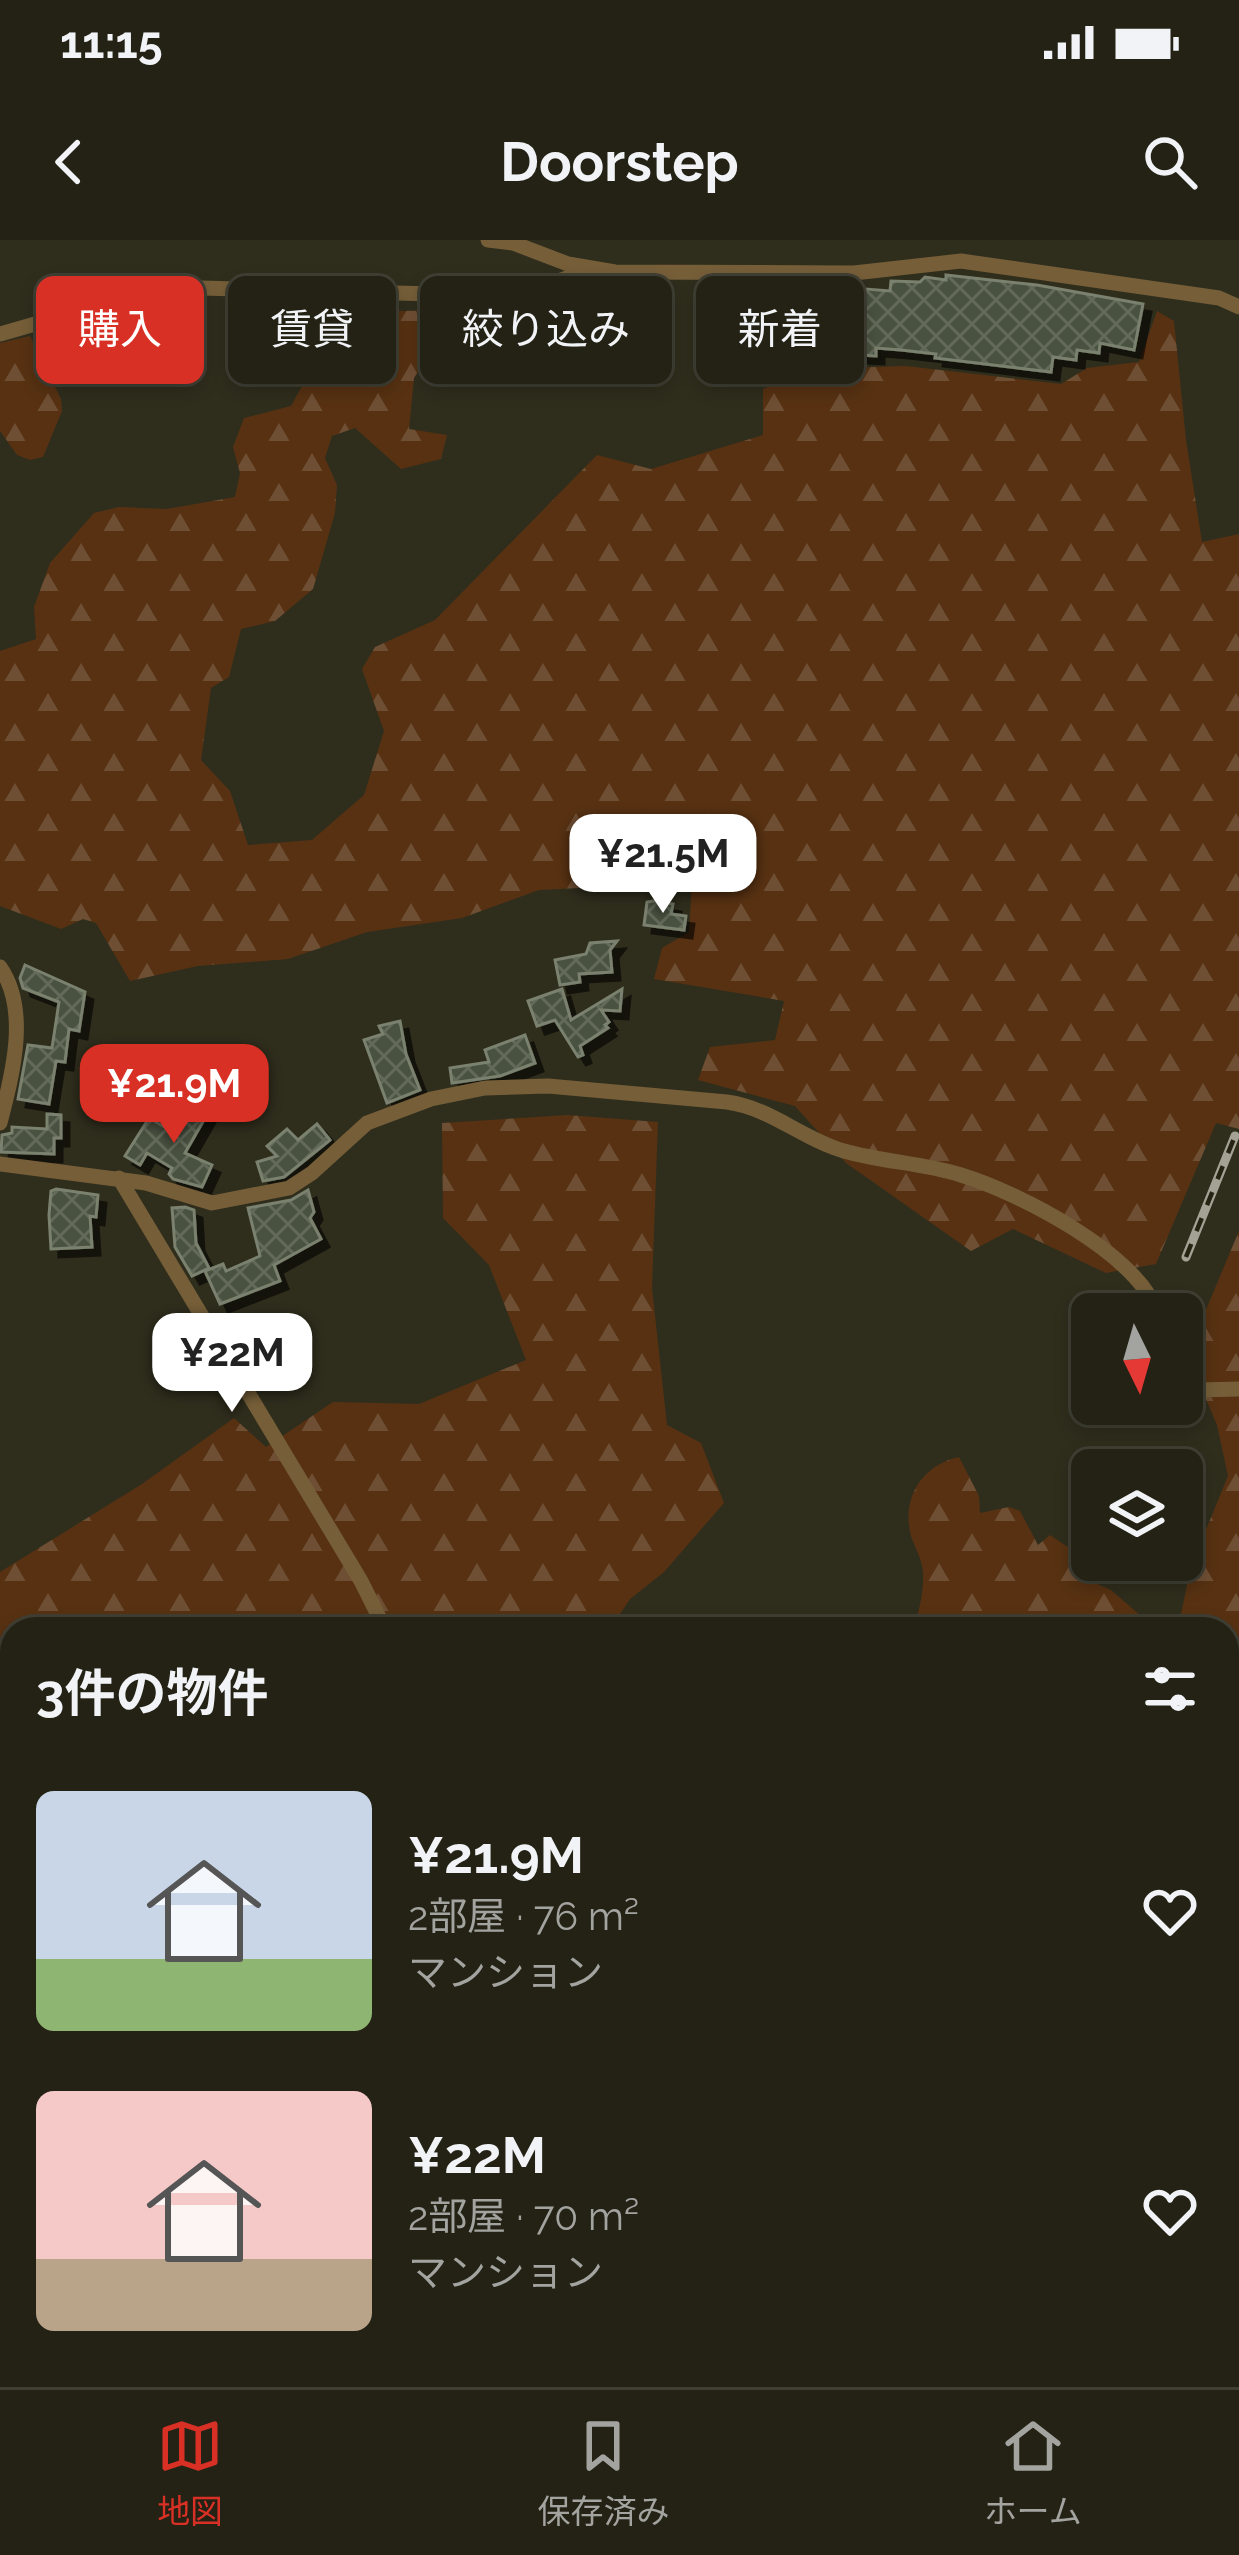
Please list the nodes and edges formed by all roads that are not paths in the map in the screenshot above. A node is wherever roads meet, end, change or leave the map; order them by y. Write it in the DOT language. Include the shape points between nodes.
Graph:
graph roads {
  1 [pos="488,240"];
  2 [pos="591,269"];
  3 [pos="1239,307"];
  4 [pos="0,334"];
  5 [pos="0,967"];
  6 [pos="0,1123"];
  7 [pos="0,1164"];
  8 [pos="119,1178"];
  9 [pos="1150,1293"];
  10 [pos="1239,1389"];
  11 [pos="1203,1390"];
  12 [pos="379,1617"];
  1 -- 2 [label="street"];
  2 -- 3 [label="street" via="854,273 961,262"];
  2 -- 4 [label="street" via="553,284 434,294 164,287"];
  5 -- 6 [label="street" via="16,1018"];
  7 -- 8 [label="street"];
  8 -- 9 [label="street" via="212,1203 241,1200 289,1188 367,1123 485,1088 548,1086 752,1106 841,1150 960,1174 1014,1196 1130,1270"];
  8 -- 12 [label="street"];
  10 -- 11 [label="street"];
}
